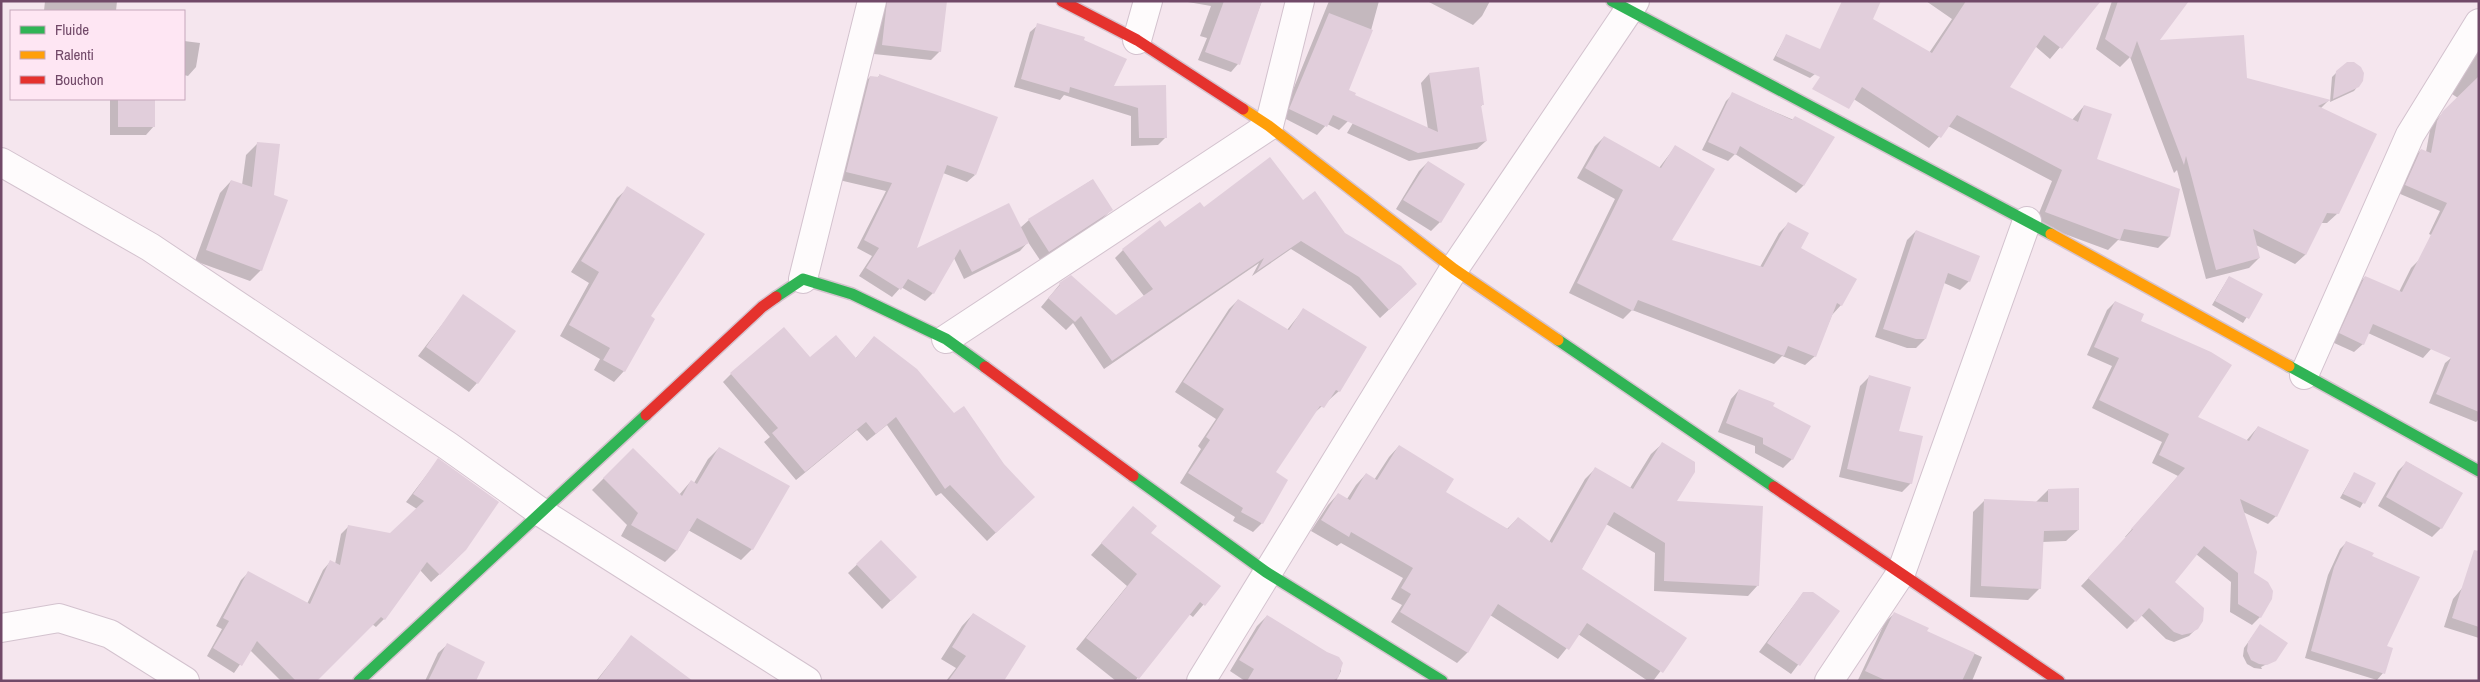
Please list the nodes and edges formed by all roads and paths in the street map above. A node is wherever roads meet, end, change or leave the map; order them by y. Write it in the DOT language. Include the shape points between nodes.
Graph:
graph roads {
  1 [pos="872,1"];
  2 [pos="1062,1"];
  3 [pos="1148,1"];
  4 [pos="1300,1"];
  5 [pos="1625,4"];
  6 [pos="2479,23"];
  7 [pos="1137,40"];
  8 [pos="1269,126"];
  9 [pos="1,162"];
  10 [pos="2027,221"];
  11 [pos="1454,269"];
  12 [pos="804,279"];
  13 [pos="946,339"];
  14 [pos="2304,376"];
  15 [pos="2479,471"];
  16 [pos="542,513"];
  17 [pos="1266,572"];
  18 [pos="1901,573"];
  19 [pos="1,628"];
  20 [pos="186,681"];
  21 [pos="359,681"];
  22 [pos="807,681"];
  23 [pos="1201,681"];
  24 [pos="1442,681"];
  25 [pos="1830,681"];
  26 [pos="2059,681"];
  1 -- 12 [label="street"];
  2 -- 7 [label="street"];
  3 -- 7 [label="street"];
  4 -- 8 [label="street"];
  5 -- 10 [label="street"];
  5 -- 11 [label="street"];
  6 -- 14 [label="street" via="2410,135"];
  7 -- 8 [label="street"];
  8 -- 11 [label="street"];
  8 -- 13 [label="street"];
  9 -- 16 [label="street" via="150,247 439,440"];
  10 -- 14 [label="street"];
  10 -- 18 [label="street"];
  11 -- 17 [label="street"];
  11 -- 18 [label="street"];
  12 -- 13 [label="street" via="852,294"];
  12 -- 16 [label="street" via="762,307"];
  13 -- 17 [label="street"];
  14 -- 15 [label="street"];
  16 -- 21 [label="street"];
  16 -- 22 [label="street"];
  17 -- 23 [label="street"];
  17 -- 24 [label="street"];
  18 -- 25 [label="street"];
  18 -- 26 [label="street"];
  19 -- 20 [label="street" via="59,618 110,634"];
}
